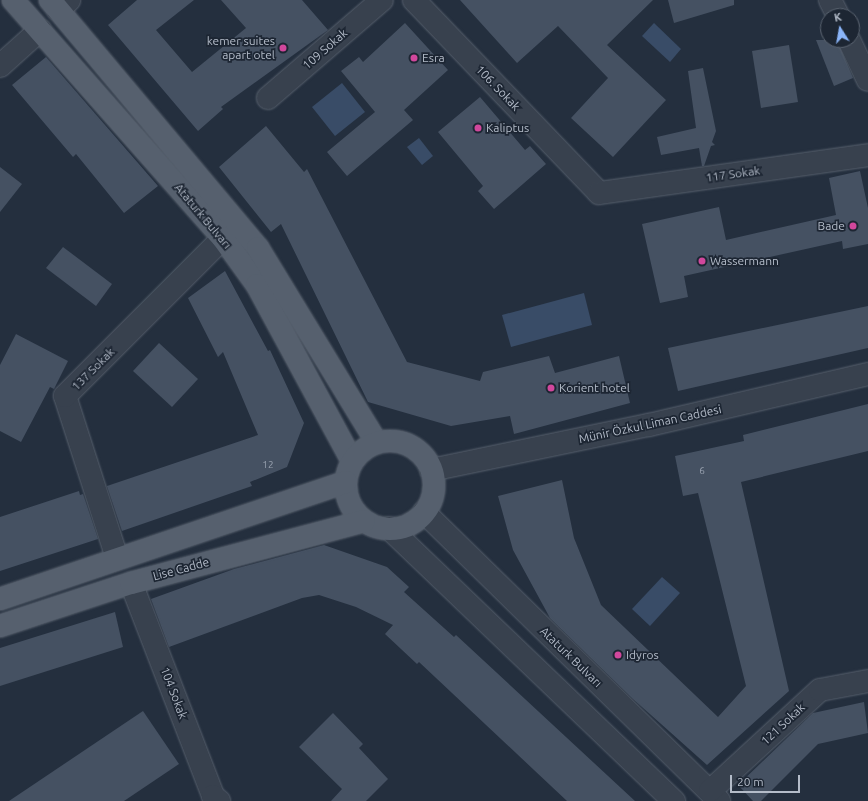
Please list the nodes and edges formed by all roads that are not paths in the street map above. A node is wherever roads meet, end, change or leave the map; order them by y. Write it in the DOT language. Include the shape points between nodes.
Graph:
graph roads {
  1 [pos="13,0"];
  2 [pos="382,0"];
  3 [pos="59,3"];
  4 [pos="422,3"];
  5 [pos="40,30"];
  6 [pos="853,48"];
  7 [pos="0,66"];
  8 [pos="868,80"];
  9 [pos="268,98"];
  10 [pos="868,155"];
  11 [pos="599,193"];
  12 [pos="223,238"];
  13 [pos="868,374"];
  14 [pos="377,443"];
  15 [pos="352,461"];
  16 [pos="431,470"];
  17 [pos="346,482"];
  18 [pos="424,512"];
  19 [pos="364,521"];
  20 [pos="389,528"];
  21 [pos="117,558"];
  22 [pos="131,582"];
  23 [pos="0,599"];
  24 [pos="0,626"];
  25 [pos="868,681"];
  26 [pos="715,796"];
  27 [pos="219,801"];
  28 [pos="674,801"];
  1 -- 5 [label="main road, Ataturk Bulvarı"];
  2 -- 9 [label="street, 109 Sokak"];
  3 -- 14 [label="main road, Ataturk Bulvarı" via="258,248"];
  4 -- 11 [label="street, 106. Sokak"];
  5 -- 7 [label="street"];
  5 -- 12 [label="main road, Ataturk Bulvarı"];
  6 -- 8 [label="street"];
  10 -- 11 [label="street, 117 Sokak"];
  12 -- 15 [label="main road, Ataturk Bulvarı" via="257,285"];
  12 -- 21 [label="street, 137 Sokak" via="65,396"];
  13 -- 16 [label="street, Münir Özkul Liman Caddesi" via="650,425"];
  14 -- 15 [label="main road" via="368,447"];
  14 -- 16 [label="main road" via="404,443 420,454"];
  15 -- 17 [label="main road"];
  16 -- 18 [label="main road" via="434,484 431,499"];
  17 -- 19 [label="main road" via="347,497"];
  17 -- 21 [label="main road"];
  18 -- 20 [label="main road" via="402,527"];
  18 -- 26 [label="street, Ataturk Bulvarı"];
  19 -- 20 [label="main road"];
  19 -- 22 [label="main road, Lise Cadde"];
  20 -- 28 [label="street"];
  21 -- 23 [label="main road"];
  22 -- 24 [label="main road, Lise Cadde"];
  22 -- 27 [label="street, 104 Sokak" via="213,796"];
  25 -- 26 [label="street, 121 Sokak" via="820,690"];
}
